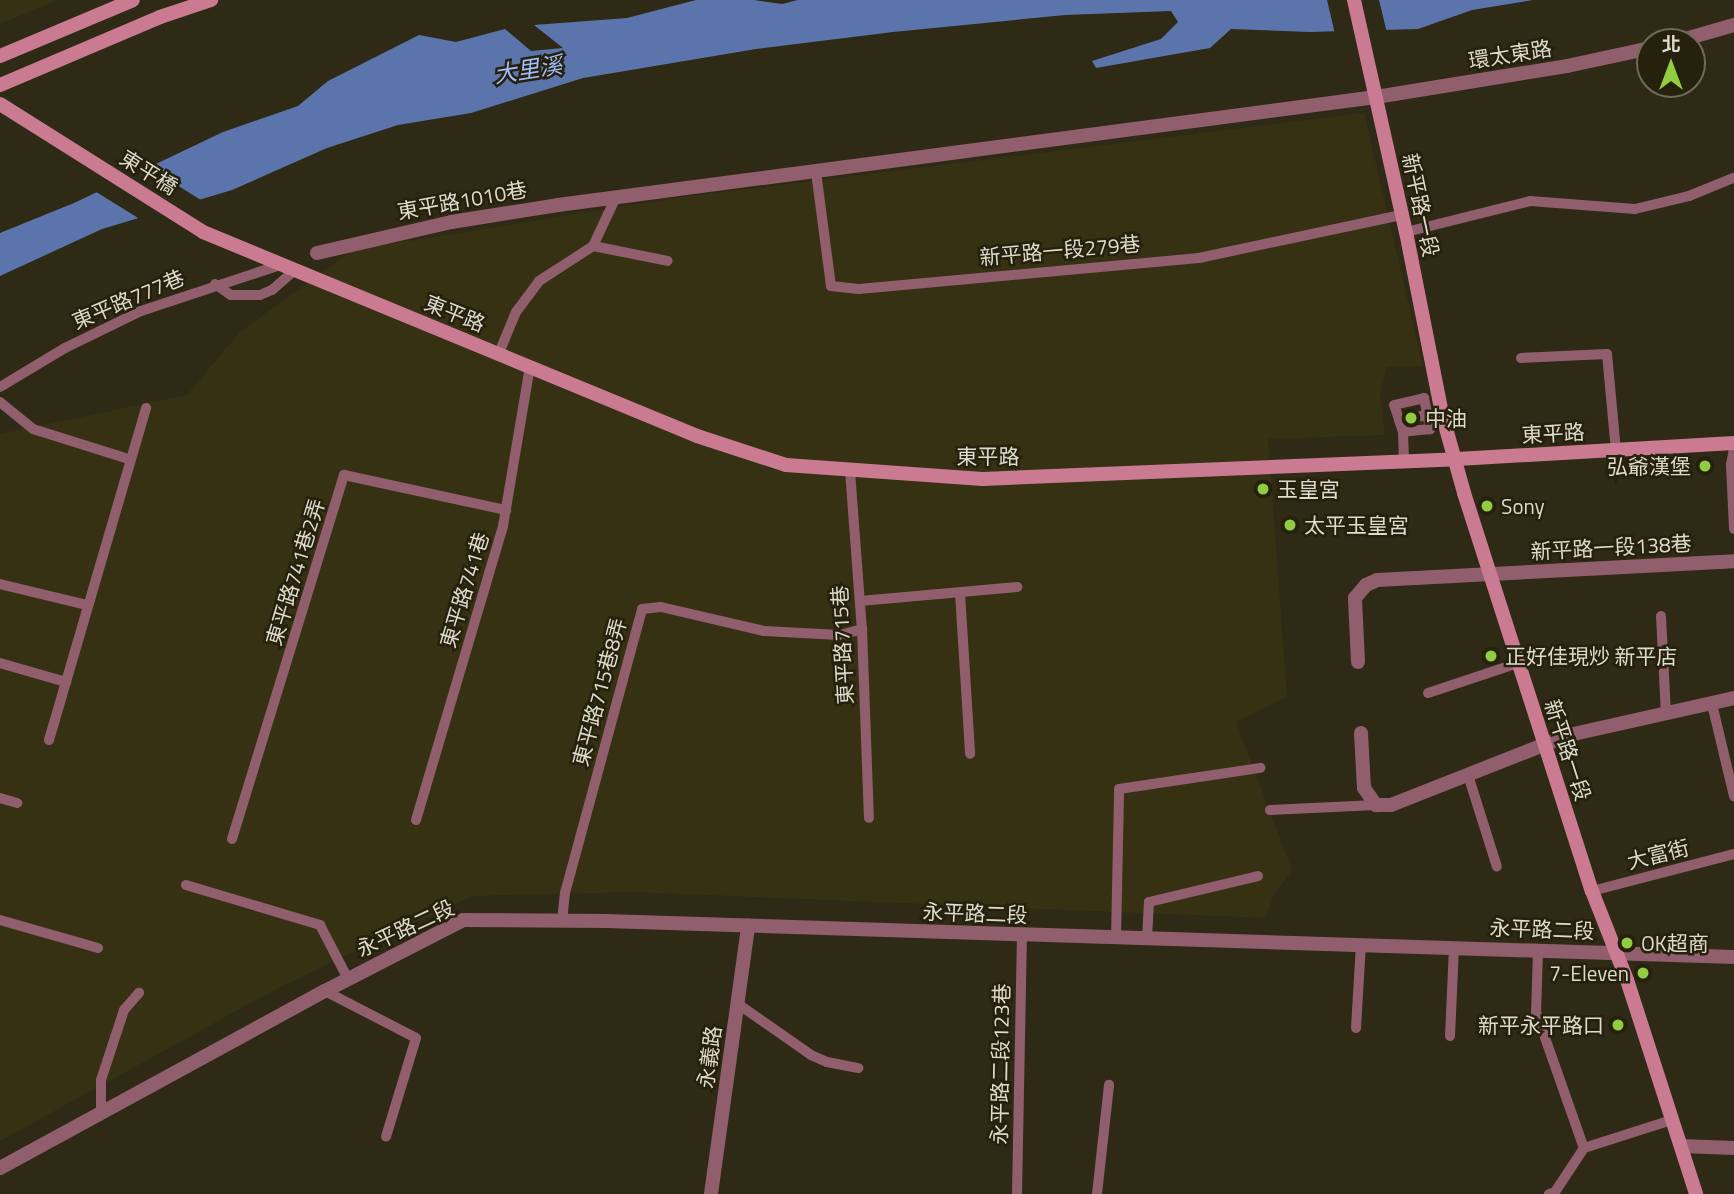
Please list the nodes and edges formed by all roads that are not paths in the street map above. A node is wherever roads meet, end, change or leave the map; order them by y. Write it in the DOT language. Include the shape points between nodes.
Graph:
graph roads {
  1 [pos="133,0"];
  2 [pos="211,0"];
  3 [pos="1354,0"];
  4 [pos="1734,24"];
  5 [pos="1706,33"];
  6 [pos="1636,51"];
  7 [pos="0,56"];
  8 [pos="0,85"];
  9 [pos="1376,97"];
  10 [pos="0,104"];
  11 [pos="816,172"];
  12 [pos="1732,178"];
  13 [pos="616,197"];
  14 [pos="1402,215"];
  15 [pos="1406,232"];
  16 [pos="593,246"];
  17 [pos="317,253"];
  18 [pos="667,261"];
  19 [pos="287,268"];
  20 [pos="215,284"];
  21 [pos="499,354"];
  22 [pos="1521,358"];
  23 [pos="530,367"];
  24 [pos="0,387"];
  25 [pos="0,402"];
  26 [pos="146,408"];
  27 [pos="1428,415"];
  28 [pos="1399,420"];
  29 [pos="1403,432"];
  30 [pos="1734,443"];
  31 [pos="1734,449"];
  32 [pos="1616,450"];
  33 [pos="1457,459"];
  34 [pos="129,460"];
  35 [pos="1404,461"];
  36 [pos="850,471"];
  37 [pos="506,510"];
  38 [pos="1734,529"];
  39 [pos="1734,561"];
  40 [pos="1490,575"];
  41 [pos="0,584"];
  42 [pos="1017,587"];
  43 [pos="960,593"];
  44 [pos="860,601"];
  45 [pos="87,605"];
  46 [pos="1661,616"];
  47 [pos="862,629"];
  48 [pos="1358,662"];
  49 [pos="0,663"];
  50 [pos="1518,663"];
  51 [pos="65,682"];
  52 [pos="1428,693"];
  53 [pos="1734,698"];
  54 [pos="1712,704"];
  55 [pos="1666,714"];
  56 [pos="1361,733"];
  57 [pos="49,740"];
  58 [pos="1544,744"];
  59 [pos="970,754"];
  60 [pos="1260,768"];
  61 [pos="1468,775"];
  62 [pos="1734,796"];
  63 [pos="0,798"];
  64 [pos="17,803"];
  65 [pos="1376,805"];
  66 [pos="1269,810"];
  67 [pos="869,818"];
  68 [pos="416,820"];
  69 [pos="232,839"];
  70 [pos="1734,854"];
  71 [pos="1497,867"];
  72 [pos="1258,876"];
  73 [pos="186,885"];
  74 [pos="1592,891"];
  75 [pos="0,920"];
  76 [pos="562,921"];
  77 [pos="748,926"];
  78 [pos="1022,936"];
  79 [pos="1116,938"];
  80 [pos="1147,939"];
  81 [pos="1361,945"];
  82 [pos="98,948"];
  83 [pos="1454,948"];
  84 [pos="1538,950"];
  85 [pos="1616,953"];
  86 [pos="1734,957"];
  87 [pos="348,979"];
  88 [pos="325,991"];
  89 [pos="139,993"];
  90 [pos="737,1004"];
  91 [pos="1356,1028"];
  92 [pos="1450,1035"];
  93 [pos="858,1068"];
  94 [pos="1109,1085"];
  95 [pos="101,1115"];
  96 [pos="1672,1120"];
  97 [pos="386,1137"];
  98 [pos="1681,1146"];
  99 [pos="1734,1148"];
  100 [pos="1584,1149"];
  101 [pos="0,1168"];
  102 [pos="711,1194"];
  103 [pos="1017,1194"];
  104 [pos="1097,1194"];
  105 [pos="1549,1194"];
  106 [pos="1695,1194"];
  1 -- 7 [label="street"];
  2 -- 8 [label="street"];
  3 -- 9 [label="street, 新平路一段"];
  4 -- 5 [label="street"];
  6 -- 9 [label="street, 環太東路"];
  9 -- 11 [label="street, 環太東路"];
  9 -- 14 [label="street, 新平路一段"];
  10 -- 19 [label="street, 東平橋" via="203,232"];
  11 -- 13 [label="street, 東平路1010巷"];
  11 -- 14 [label="lane, 新平路一段279巷" via="831,286 859,289 1199,258"];
  12 -- 15 [label="lane" via="1689,196 1635,209 1530,201"];
  13 -- 16 [label="lane"];
  13 -- 17 [label="street, 東平路1010巷" via="451,222"];
  14 -- 15 [label="street, 新平路一段"];
  15 -- 33 [label="street, 新平路一段" via="1442,414"];
  16 -- 18 [label="lane"];
  16 -- 21 [label="lane" via="539,281 516,312"];
  19 -- 20 [label="lane, 東平路777巷"];
  19 -- 20 [label="lane" via="272,290 260,295 231,295"];
  19 -- 21 [label="street, 東平路"];
  20 -- 24 [label="lane, 東平路777巷" via="99,330"];
  21 -- 23 [label="street, 東平路"];
  22 -- 32 [label="lane" via="1607,354"];
  23 -- 36 [label="street, 東平路" via="747,455 786,465"];
  23 -- 37 [label="lane, 東平路741巷"];
  25 -- 34 [label="lane" via="33,429"];
  26 -- 34 [label="lane"];
  27 -- 28 [label="lane"];
  27 -- 28 [label="lane" via="1423,398 1394,405"];
  27 -- 29 [label="lane" via="1430,429"];
  28 -- 29 [label="lane"];
  29 -- 35 [label="lane"];
  30 -- 32 [label="street, 東平路"];
  31 -- 38 [label="lane"];
  32 -- 33 [label="street, 東平路"];
  33 -- 35 [label="street, 東平路"];
  33 -- 40 [label="street, 新平路一段"];
  34 -- 45 [label="lane"];
  35 -- 36 [label="street, 東平路" via="983,479"];
  36 -- 44 [label="lane, 東平路715巷"];
  37 -- 68 [label="lane, 東平路741巷"];
  37 -- 69 [label="lane, 東平路741巷2弄" via="345,475"];
  39 -- 40 [label="street, 新平路一段138巷"];
  40 -- 48 [label="street, 新平路一段138巷" via="1377,580 1366,585 1356,597"];
  40 -- 50 [label="street, 新平路一段"];
  41 -- 45 [label="lane"];
  42 -- 43 [label="lane"];
  43 -- 44 [label="lane"];
  43 -- 59 [label="lane"];
  44 -- 47 [label="lane, 東平路715巷"];
  45 -- 51 [label="lane"];
  46 -- 55 [label="lane"];
  47 -- 67 [label="lane, 東平路715巷"];
  47 -- 76 [label="lane, 東平路715巷8弄" via="840,635 764,631 661,607 642,609 568,879"];
  49 -- 51 [label="lane"];
  50 -- 52 [label="lane"];
  50 -- 58 [label="street, 新平路一段"];
  51 -- 57 [label="lane"];
  53 -- 54 [label="street"];
  54 -- 55 [label="street"];
  54 -- 62 [label="lane"];
  55 -- 58 [label="street"];
  56 -- 65 [label="street" via="1362,780"];
  58 -- 61 [label="street"];
  58 -- 74 [label="street, 新平路一段"];
  60 -- 79 [label="lane" via="1119,789"];
  61 -- 65 [label="street" via="1404,801"];
  61 -- 71 [label="lane"];
  63 -- 64 [label="lane"];
  65 -- 66 [label="lane"];
  70 -- 74 [label="lane, 大富街"];
  72 -- 80 [label="lane" via="1149,902"];
  73 -- 87 [label="lane, 永平路二段" via="320,925"];
  74 -- 85 [label="street, 新平路一段"];
  75 -- 82 [label="lane"];
  76 -- 77 [label="street, 永平路二段"];
  76 -- 87 [label="street, 永平路二段" via="463,920"];
  77 -- 78 [label="street, 永平路二段"];
  77 -- 90 [label="street, 永義路"];
  78 -- 79 [label="street, 永平路二段"];
  78 -- 103 [label="lane, 永平路二段123巷"];
  79 -- 80 [label="street, 永平路二段"];
  80 -- 81 [label="street, 永平路二段"];
  81 -- 83 [label="street, 永平路二段"];
  81 -- 91 [label="lane"];
  83 -- 84 [label="street, 永平路二段"];
  83 -- 92 [label="lane"];
  84 -- 85 [label="street, 永平路二段"];
  84 -- 100 [label="lane" via="1536,1012"];
  85 -- 86 [label="street, 永平路二段"];
  85 -- 96 [label="street, 新平路一段"];
  87 -- 88 [label="street, 永平路二段"];
  88 -- 95 [label="street, 永平路二段"];
  88 -- 97 [label="lane" via="416,1038"];
  89 -- 95 [label="lane" via="124,1010 101,1080"];
  90 -- 93 [label="lane" via="811,1055"];
  90 -- 102 [label="street, 永義路"];
  94 -- 104 [label="lane"];
  95 -- 101 [label="street, 永平路二段"];
  96 -- 98 [label="street, 新平路一段"];
  96 -- 100 [label="lane"];
  98 -- 99 [label="street"];
  98 -- 106 [label="street, 新平路一段"];
  100 -- 105 [label="lane" via="1555,1192"];
}
